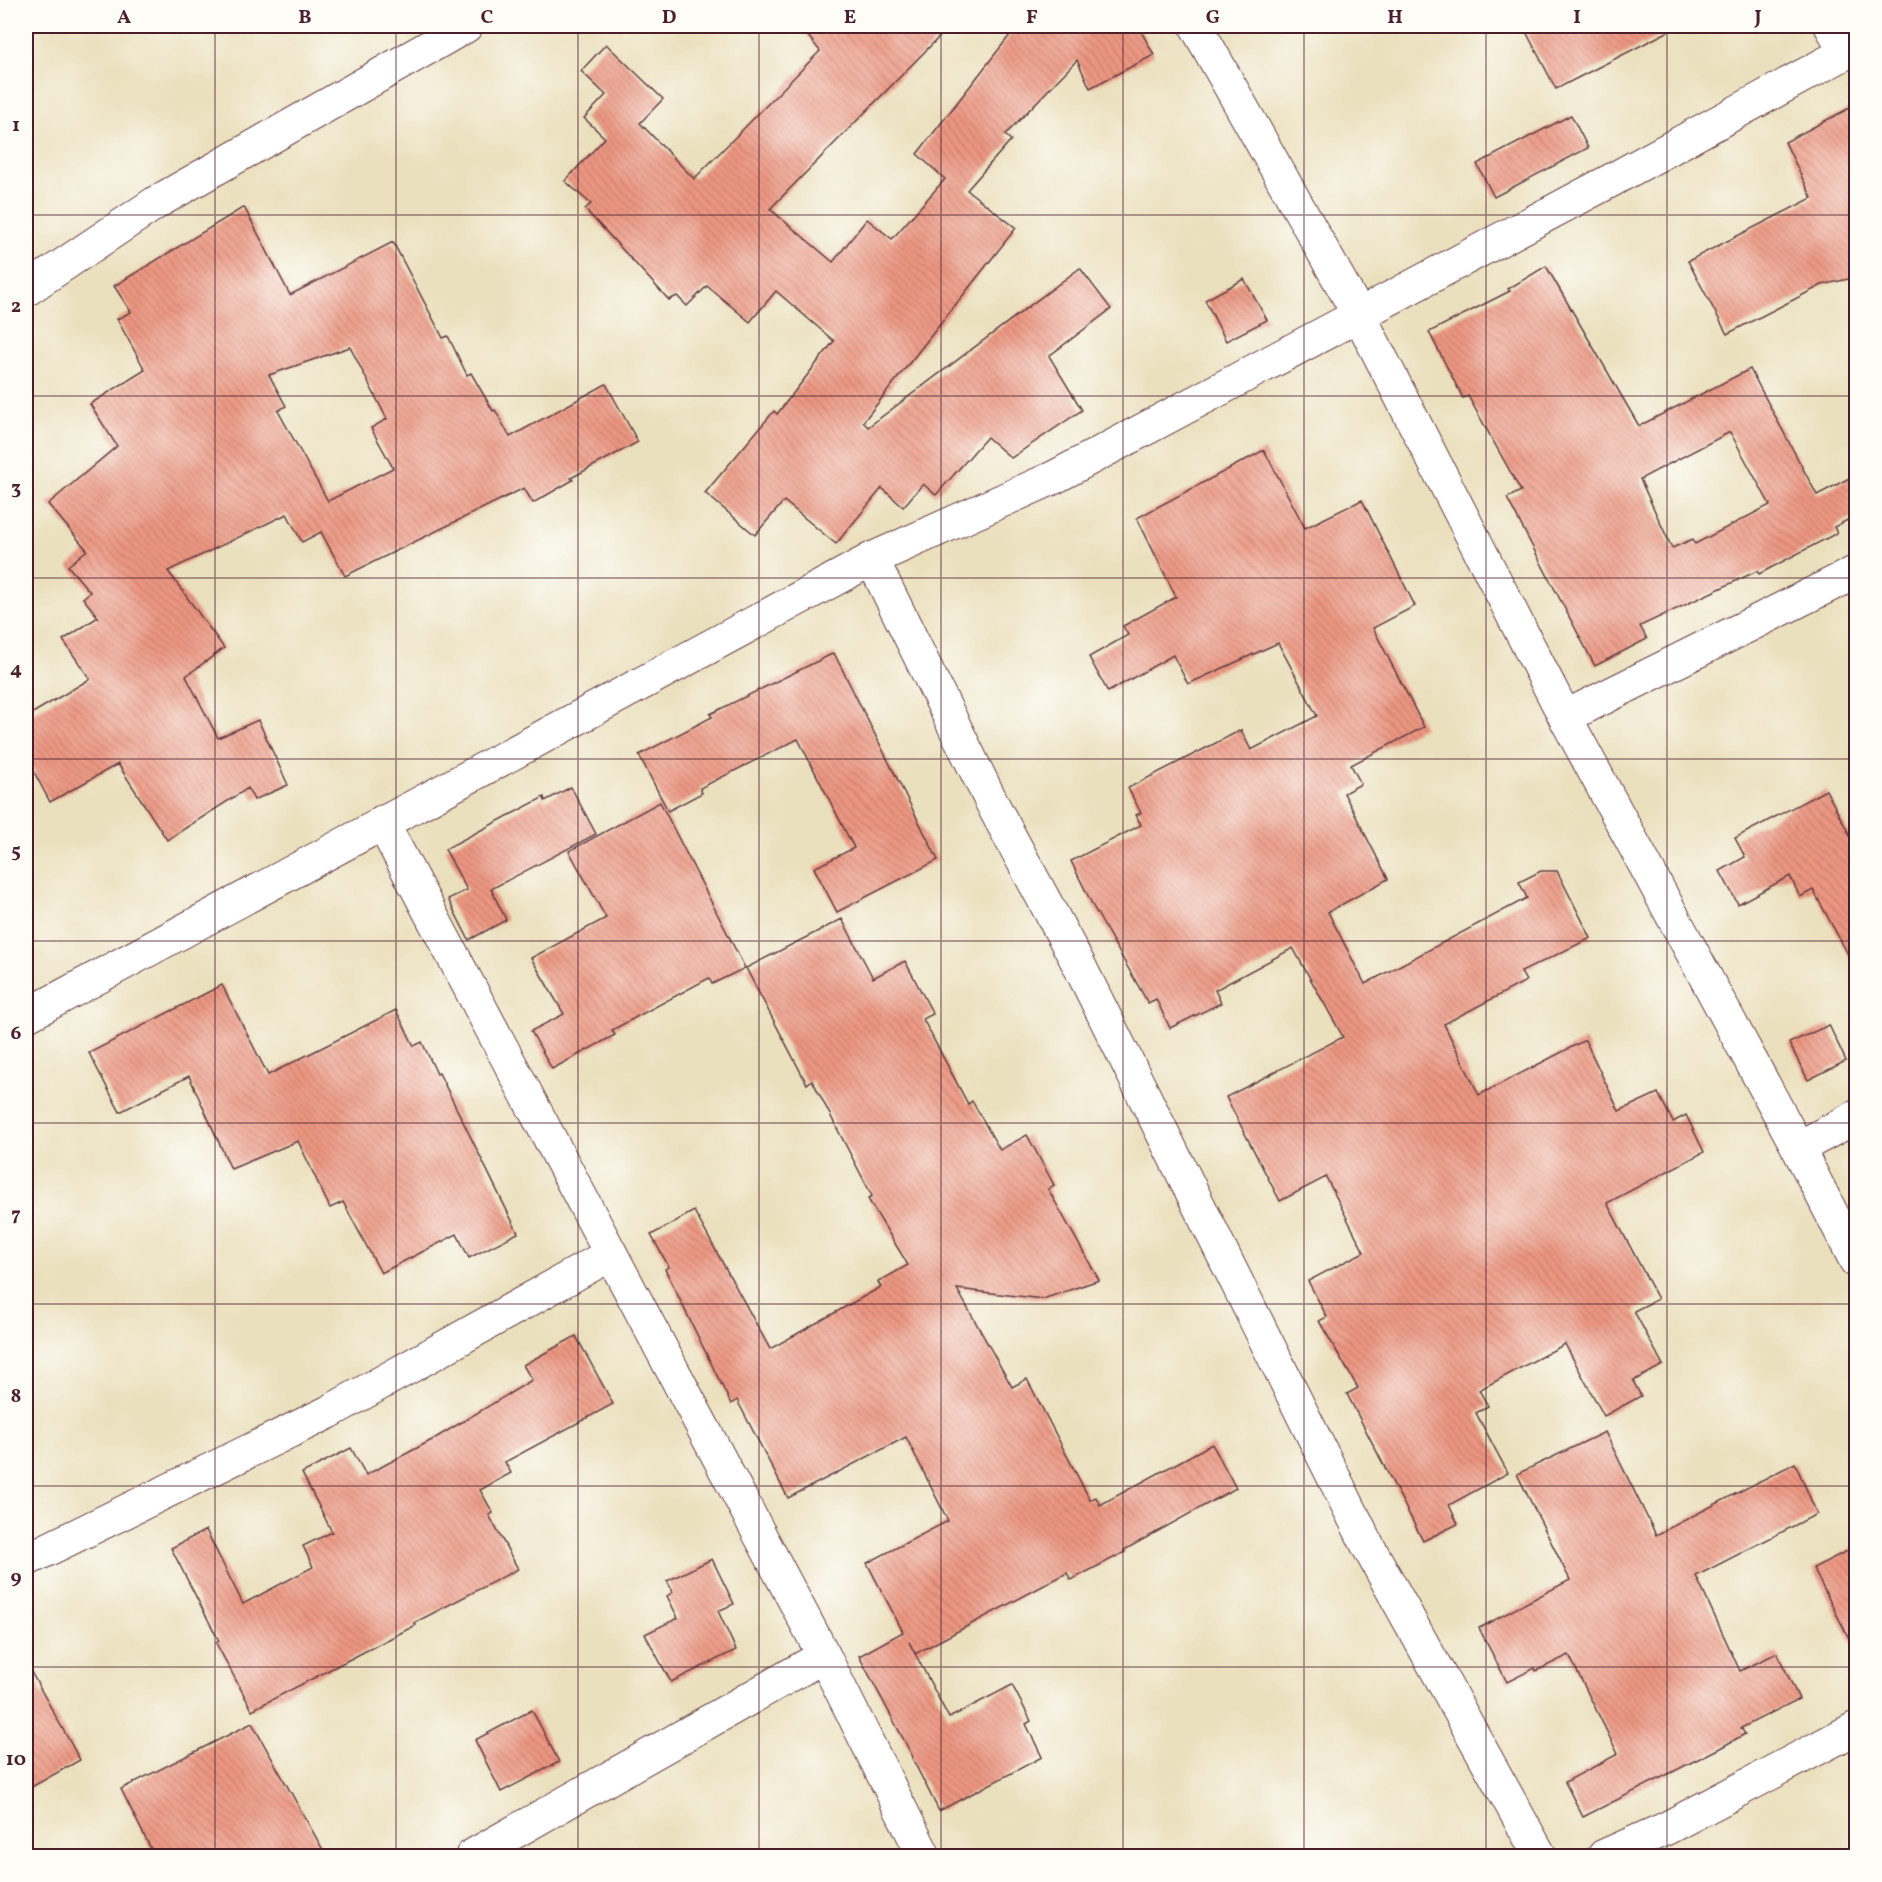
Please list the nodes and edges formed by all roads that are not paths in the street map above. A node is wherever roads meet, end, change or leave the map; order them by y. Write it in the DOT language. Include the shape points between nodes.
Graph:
graph roads {
  1 [pos="466,26"];
  2 [pos="1196,26"];
  3 [pos="1845,41"];
  4 [pos="26,290"];
  5 [pos="1359,315"];
  6 [pos="872,559"];
  7 [pos="1857,572"];
  8 [pos="1564,717"];
  9 [pos="382,822"];
  10 [pos="26,1016"];
  11 [pos="1857,1117"];
  12 [pos="1798,1148"];
  13 [pos="611,1254"];
  14 [pos="1857,1262"];
  15 [pos="26,1560"];
  16 [pos="824,1656"];
  17 [pos="1857,1728"];
  18 [pos="472,1857"];
  19 [pos="924,1857"];
  20 [pos="1540,1857"];
  21 [pos="1604,1857"];
  1 -- 4 [label="street" via="157,202"];
  2 -- 5 [label="street"];
  3 -- 5 [label="street"];
  5 -- 6 [label="street" via="1055,477"];
  5 -- 8 [label="street"];
  6 -- 9 [label="street"];
  6 -- 20 [label="street" via="1368,1546"];
  7 -- 8 [label="street"];
  8 -- 12 [label="street"];
  9 -- 10 [label="street"];
  9 -- 13 [label="street"];
  11 -- 12 [label="street"];
  12 -- 14 [label="street"];
  13 -- 15 [label="street" via="329,1412"];
  13 -- 16 [label="street"];
  16 -- 18 [label="street"];
  16 -- 19 [label="street"];
  17 -- 21 [label="street"];
}
